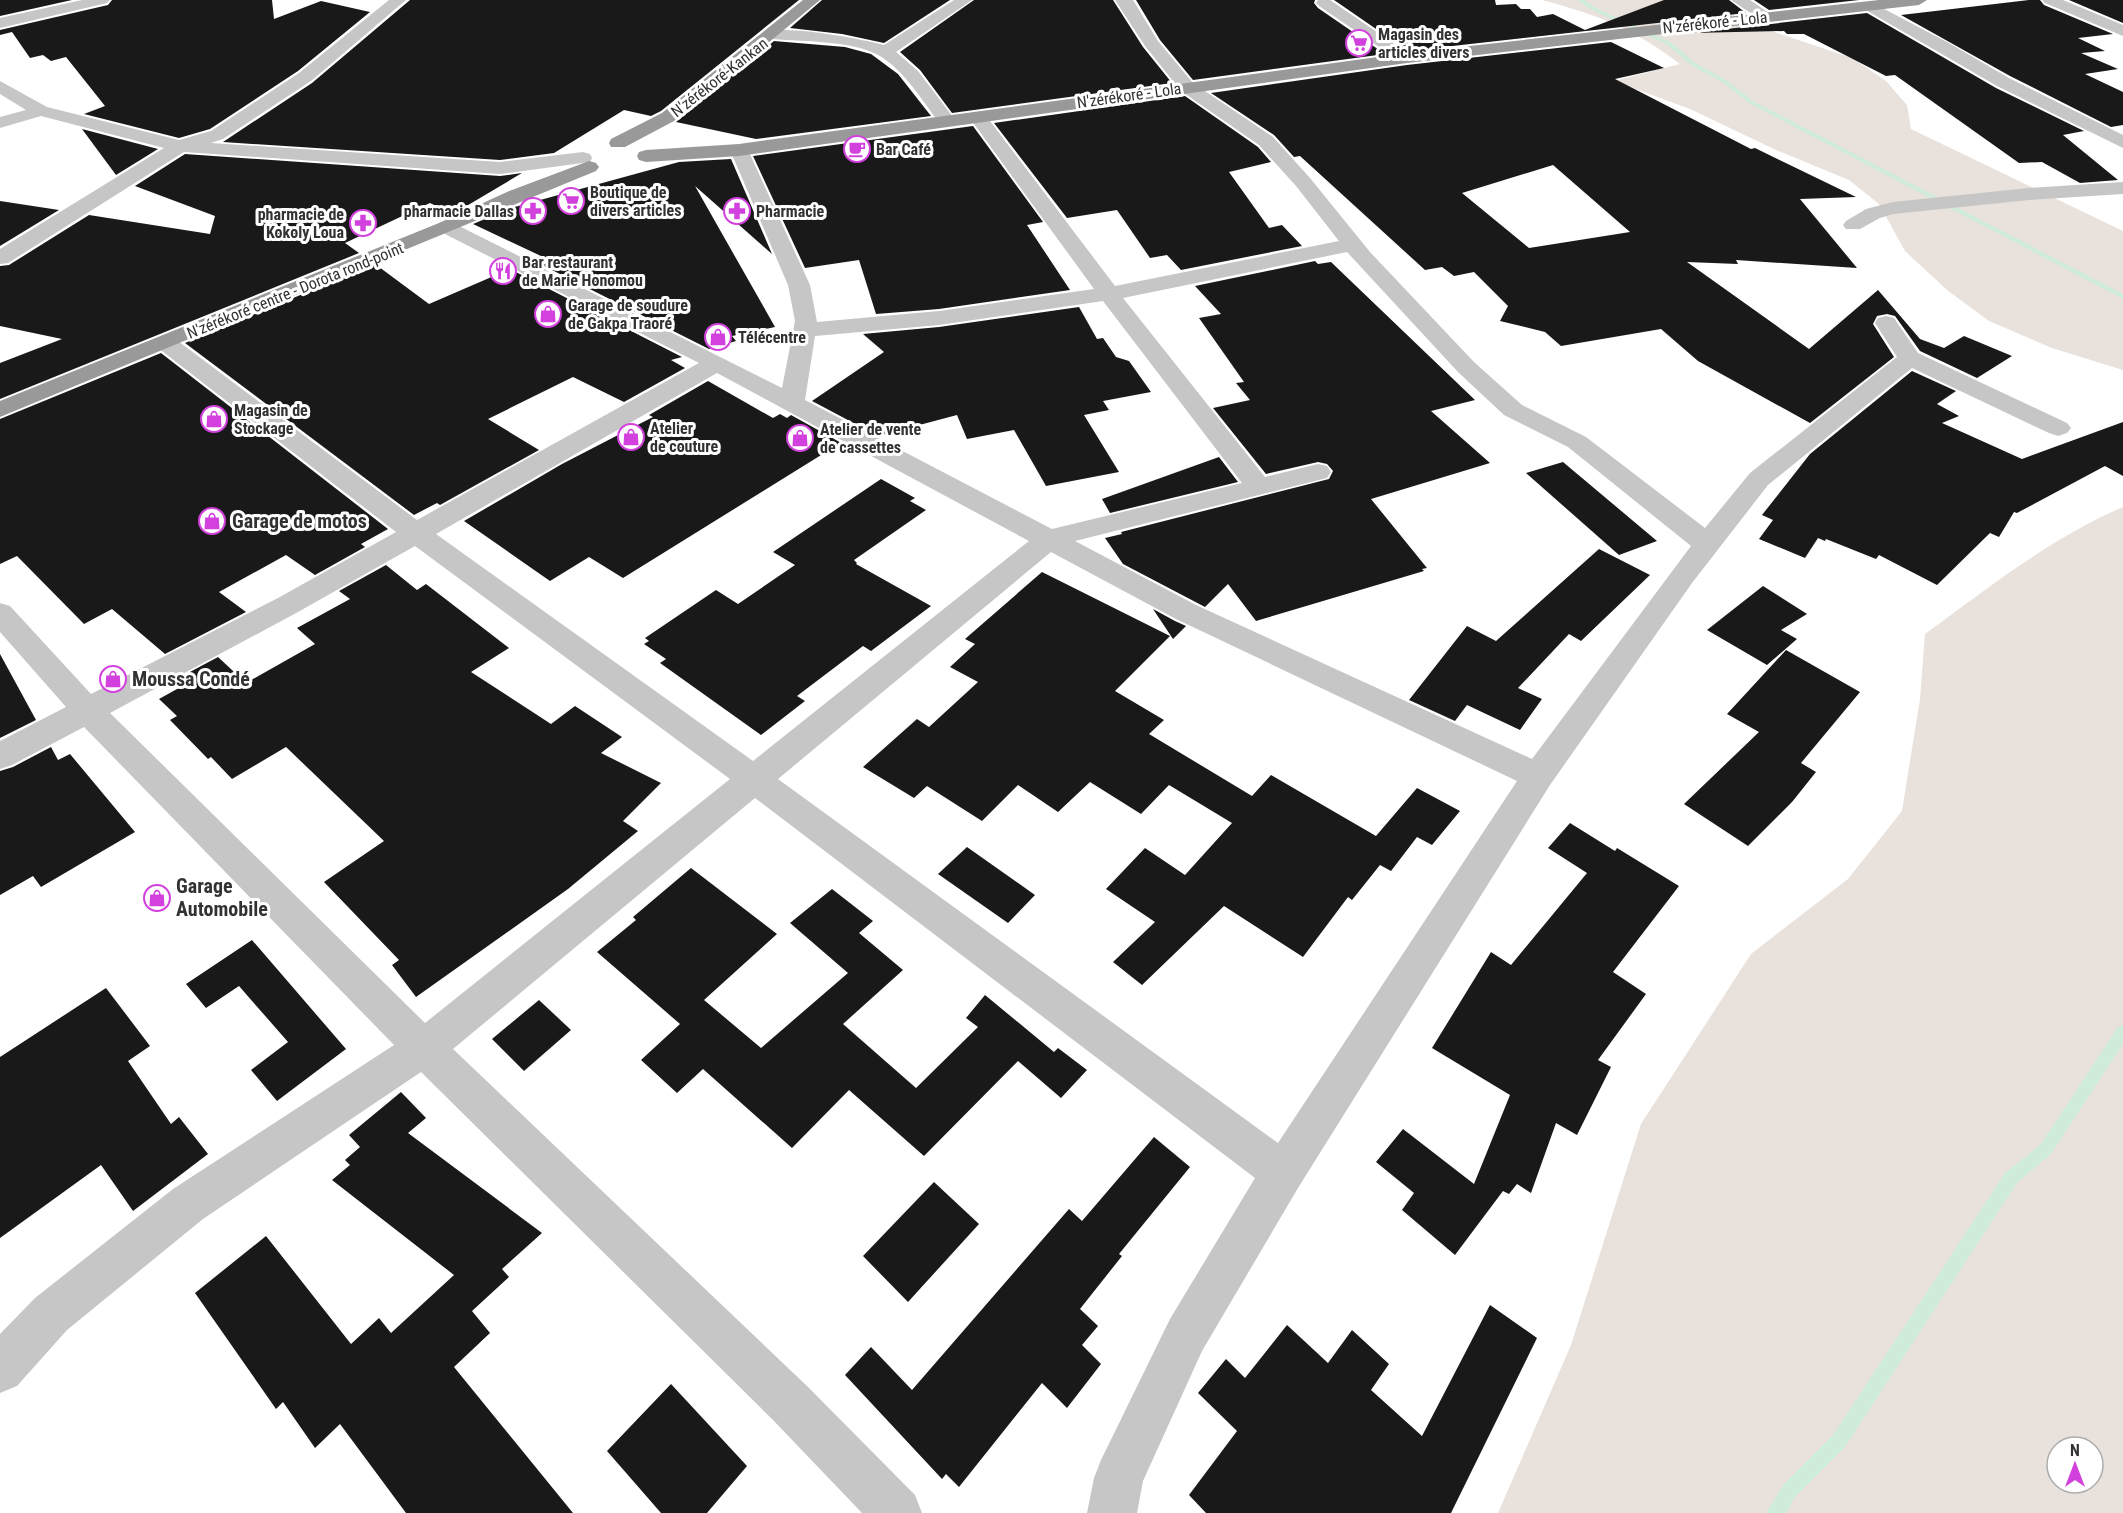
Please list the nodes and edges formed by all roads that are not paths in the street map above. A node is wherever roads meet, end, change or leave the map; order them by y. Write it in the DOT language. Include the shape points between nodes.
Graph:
graph roads {
  1 [pos="102,0"];
  2 [pos="399,0"];
  3 [pos="812,0"];
  4 [pos="964,0"];
  5 [pos="1123,0"];
  6 [pos="1739,0"];
  7 [pos="1919,0"];
  8 [pos="2050,0"];
  9 [pos="1324,3"];
  10 [pos="1869,6"];
  11 [pos="1767,17"];
  12 [pos="0,23"];
  13 [pos="2123,31"];
  14 [pos="772,34"];
  15 [pos="885,52"];
  16 [pos="1407,58"];
  17 [pos="0,86"];
  18 [pos="1187,87"];
  19 [pos="41,111"];
  20 [pos="978,117"];
  21 [pos="947,121"];
  22 [pos="0,123"];
  23 [pos="2123,142"];
  24 [pos="180,146"];
  25 [pos="739,150"];
  26 [pos="599,155"];
  27 [pos="2123,188"];
  28 [pos="1853,225"];
  29 [pos="446,227"];
  30 [pos="1352,245"];
  31 [pos="0,258"];
  32 [pos="1109,294"];
  33 [pos="1886,323"];
  34 [pos="805,330"];
  35 [pos="166,343"];
  36 [pos="1910,358"];
  37 [pos="717,363"];
  38 [pos="792,402"];
  39 [pos="0,410"];
  40 [pos="2058,428"];
  41 [pos="1318,472"];
  42 [pos="1258,486"];
  43 [pos="416,533"];
  44 [pos="1049,539"];
  45 [pos="1707,544"];
  46 [pos="0,613"];
  47 [pos="87,710"];
  48 [pos="0,756"];
  49 [pos="1538,776"];
  50 [pos="754,780"];
  51 [pos="424,1048"];
  52 [pos="1283,1173"];
  53 [pos="0,1369"];
  54 [pos="897,1513"];
  55 [pos="1112,1513"];
  1 -- 12 [label="street"];
  2 -- 24 [label="street" via="305,77 265,104 217,135"];
  3 -- 14 [label="highway, N'zérékoré-Kankan"];
  4 -- 15 [label="street"];
  5 -- 18 [label="street"];
  6 -- 11 [label="street"];
  7 -- 10 [label="highway, N'zérékoré - Lola"];
  8 -- 13 [label="street"];
  9 -- 16 [label="street"];
  10 -- 11 [label="highway, N'zérékoré - Lola"];
  10 -- 23 [label="street"];
  11 -- 16 [label="highway, N'zérékoré - Lola"];
  14 -- 15 [label="street" via="856,44"];
  14 -- 26 [label="highway, N'zérékoré-Kankan" via="668,117"];
  15 -- 21 [label="street" via="911,74"];
  16 -- 18 [label="highway, N'zérékoré - Lola"];
  17 -- 19 [label="street"];
  18 -- 20 [label="highway, N'zérékoré - Lola"];
  18 -- 30 [label="street" via="1266,141"];
  19 -- 22 [label="street"];
  19 -- 24 [label="street"];
  20 -- 21 [label="highway, N'zérékoré - Lola"];
  20 -- 32 [label="street"];
  21 -- 25 [label="highway, N'zérékoré - Lola"];
  24 -- 26 [label="street" via="500,168"];
  24 -- 31 [label="street"];
  25 -- 26 [label="highway, N'zérékoré - Lola" via="639,161 645,149 635,144"];
  25 -- 34 [label="street" via="800,285"];
  26 -- 29 [label="highway, N'zérékoré centre - Dorota rond-point"];
  27 -- 28 [label="street" via="1900,205 1868,214"];
  29 -- 35 [label="highway, N'zérékoré centre - Dorota rond-point"];
  29 -- 37 [label="street"];
  30 -- 32 [label="street"];
  30 -- 45 [label="street" via="1466,367 1513,410 1577,442"];
  32 -- 34 [label="street" via="939,318"];
  32 -- 42 [label="street"];
  33 -- 36 [label="street"];
  34 -- 38 [label="street"];
  35 -- 39 [label="highway, N'zérékoré centre - Dorota rond-point"];
  35 -- 43 [label="street"];
  36 -- 40 [label="street"];
  36 -- 45 [label="street" via="1759,479"];
  37 -- 38 [label="street"];
  37 -- 43 [label="street"];
  38 -- 44 [label="street"];
  41 -- 42 [label="street"];
  42 -- 44 [label="street"];
  43 -- 47 [label="street"];
  43 -- 50 [label="street"];
  44 -- 49 [label="street" via="1186,612"];
  44 -- 50 [label="street"];
  45 -- 49 [label="street"];
  46 -- 47 [label="street"];
  47 -- 48 [label="street"];
  47 -- 51 [label="street"];
  49 -- 52 [label="street"];
  50 -- 51 [label="street"];
  50 -- 52 [label="street"];
  51 -- 53 [label="street" via="189,1204 51,1314"];
  51 -- 54 [label="street" via="790,1403"];
  52 -- 55 [label="street" via="1186,1335 1119,1478"];
}
